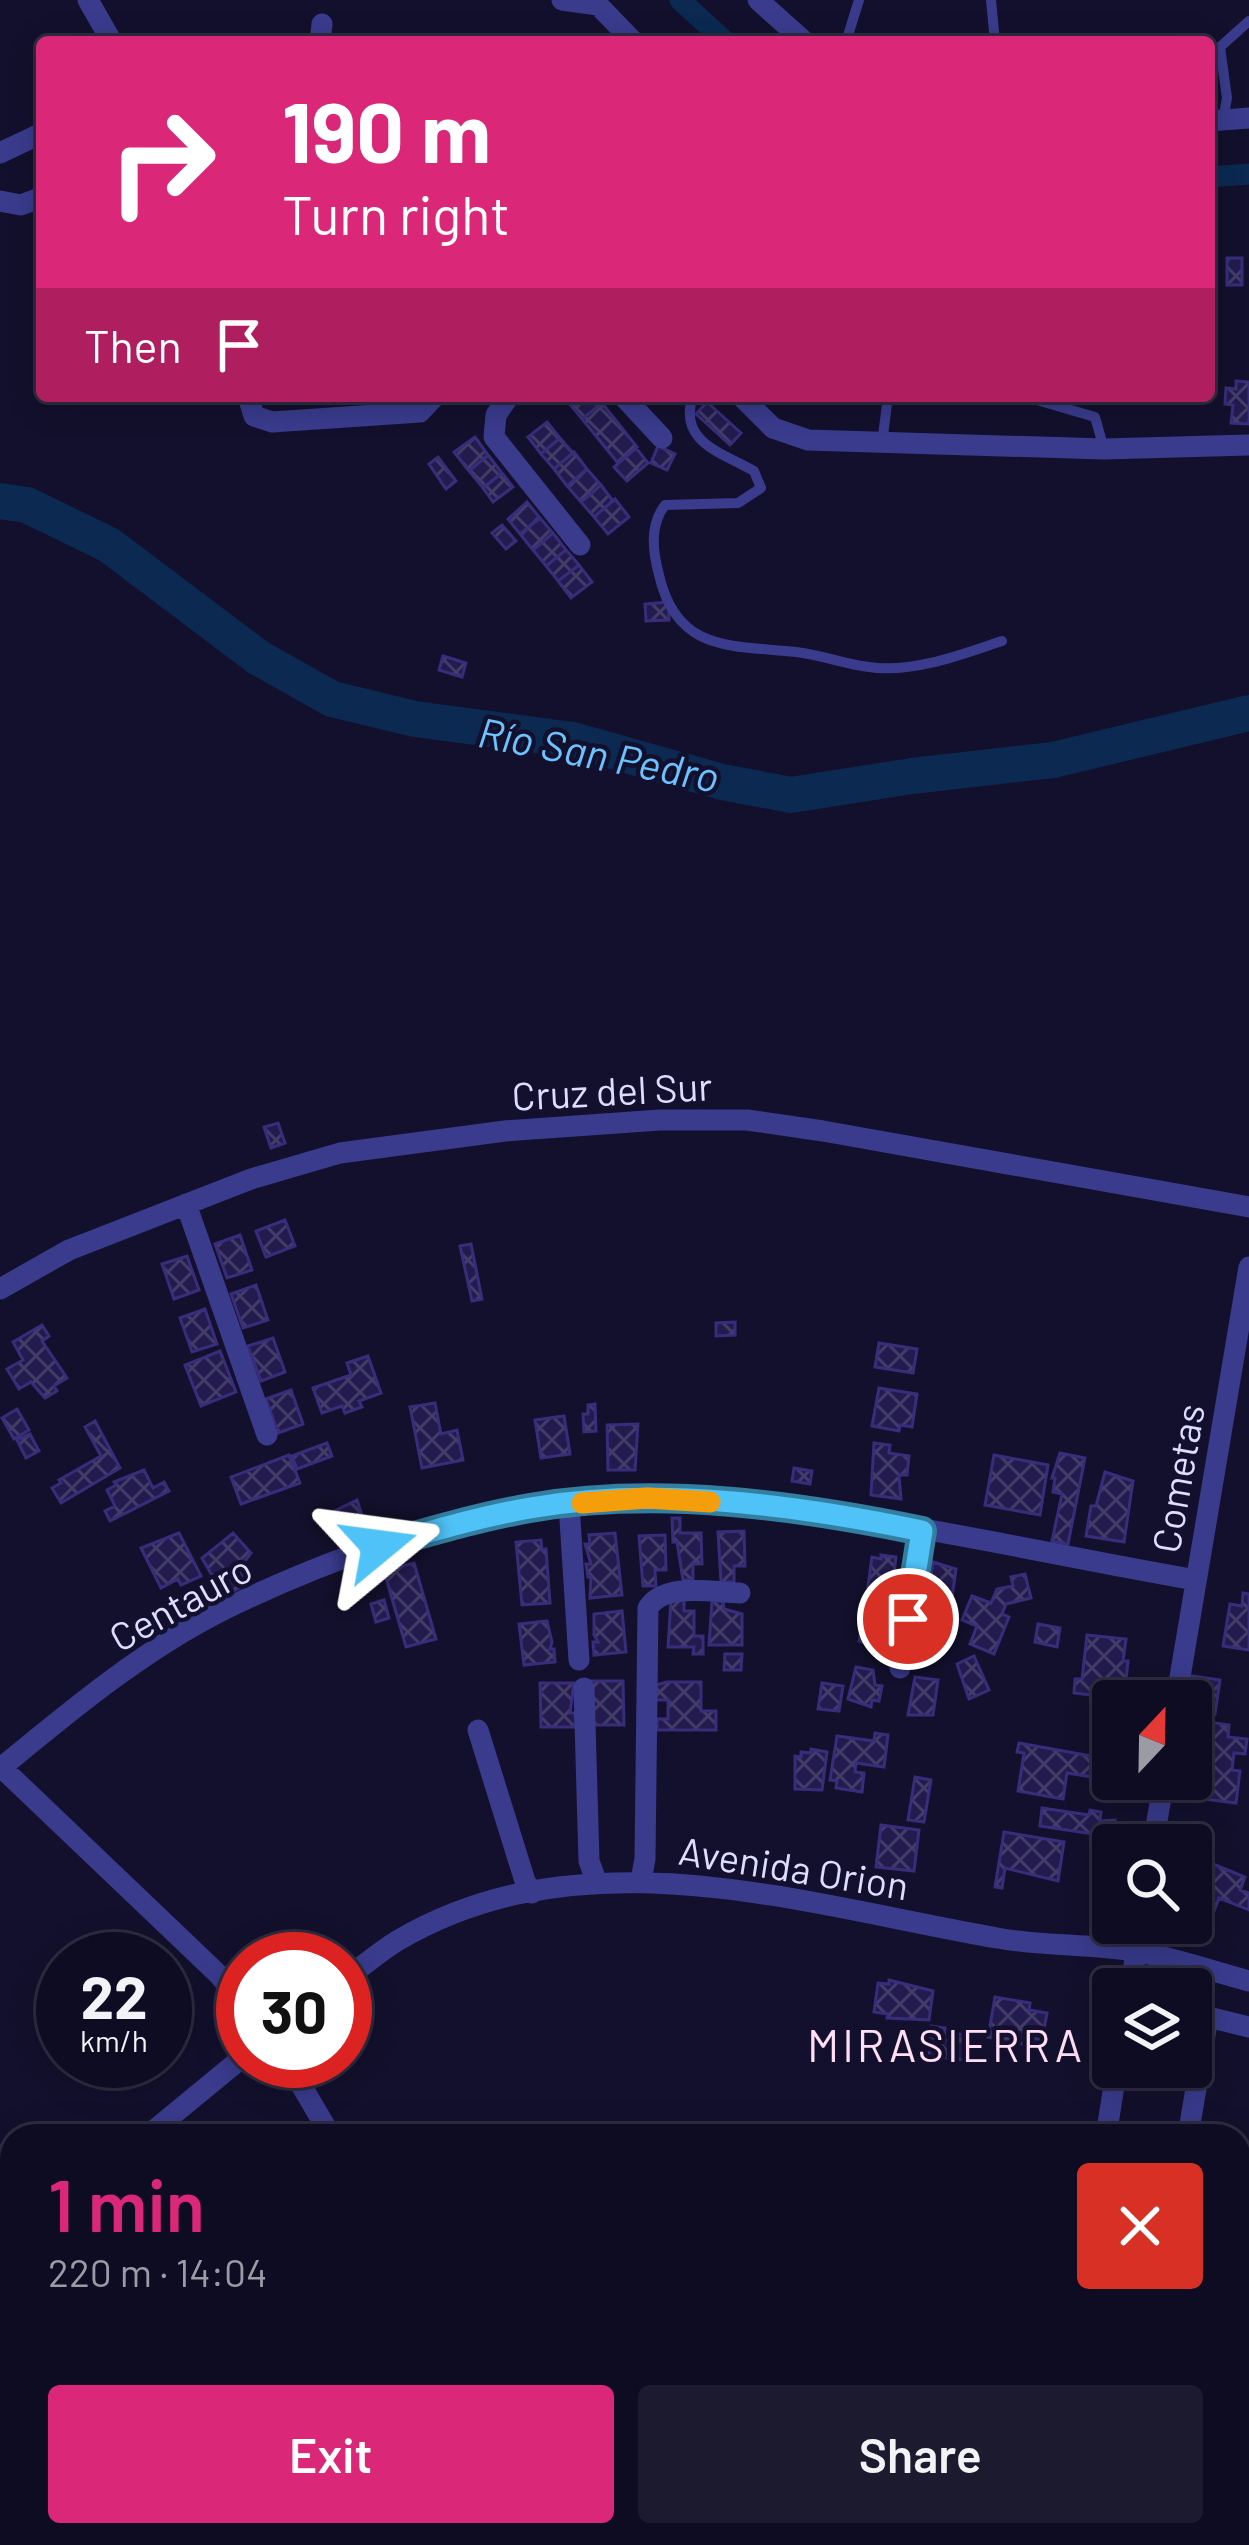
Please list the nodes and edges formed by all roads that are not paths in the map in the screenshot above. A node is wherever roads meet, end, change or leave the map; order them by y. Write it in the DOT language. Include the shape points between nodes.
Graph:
graph roads {
  1 [pos="88,0"];
  2 [pos="562,0"];
  3 [pos="758,0"];
  4 [pos="859,0"];
  5 [pos="992,0"];
  6 [pos="1249,21"];
  7 [pos="109,36"];
  8 [pos="628,36"];
  9 [pos="799,36"];
  10 [pos="848,36"];
  11 [pos="994,36"];
  12 [pos="1249,118"];
  13 [pos="1216,121"];
  14 [pos="36,136"];
  15 [pos="0,153"];
  16 [pos="36,199"];
  17 [pos="0,201"];
  18 [pos="250,402"];
  19 [pos="429,402"];
  20 [pos="505,402"];
  21 [pos="629,402"];
  22 [pos="692,402"];
  23 [pos="747,402"];
  24 [pos="887,402"];
  25 [pos="1044,402"];
  26 [pos="662,438"];
  27 [pos="882,444"];
  28 [pos="1249,445"];
  29 [pos="1104,449"];
  30 [pos="580,545"];
  31 [pos="1002,641"];
  32 [pos="186,1204"];
  33 [pos="1249,1207"];
  34 [pos="1249,1267"];
  35 [pos="0,1288"];
  36 [pos="267,1435"];
  37 [pos="569,1504"];
  38 [pos="922,1531"];
  39 [pos="1196,1580"];
  40 [pos="740,1592"];
  41 [pos="579,1660"];
  42 [pos="900,1669"];
  43 [pos="1179,1680"];
  44 [pos="584,1688"];
  45 [pos="478,1730"];
  46 [pos="1,1767"];
  47 [pos="640,1880"];
  48 [pos="596,1883"];
  49 [pos="532,1893"];
  50 [pos="1137,1944"];
  51 [pos="1136,1952"];
  52 [pos="372,1959"];
  53 [pos="1133,1968"];
  54 [pos="216,1972"];
  55 [pos="1249,1981"];
  56 [pos="1249,2027"];
  57 [pos="216,2079"];
  58 [pos="302,2088"];
  59 [pos="1114,2088"];
  60 [pos="162,2124"];
  61 [pos="324,2124"];
  62 [pos="1108,2124"];
  63 [pos="1190,2124"];
  1 -- 7 [label="street"];
  2 -- 8 [label="street" via="598,5"];
  3 -- 9 [label="street"];
  4 -- 10 [label="lane"];
  5 -- 11 [label="lane"];
  6 -- 13 [label="lane" via="1220,47 1227,98"];
  12 -- 13 [label="street"];
  14 -- 15 [label="street"];
  16 -- 17 [label="street"];
  18 -- 19 [label="street" via="254,416 272,422 420,412"];
  20 -- 30 [label="street" via="494,437"];
  21 -- 26 [label="street"];
  22 -- 31 [label="lane" via="693,434 754,472 761,488 738,503 660,511 653,541 658,573 688,629 733,648 875,668 928,663"];
  23 -- 27 [label="street" via="788,434"];
  24 -- 27 [label="lane"];
  25 -- 29 [label="lane" via="1095,417"];
  27 -- 29 [label="street"];
  28 -- 29 [label="street"];
  32 -- 33 [label="street, Cruz del Sur" via="340,1154 505,1131 747,1120"];
  32 -- 35 [label="street, Cruz del Sur" via="69,1250"];
  32 -- 36 [label="street"];
  34 -- 39 [label="street, Cometas"];
  37 -- 38 [label="street, Centauro" via="712,1502"];
  37 -- 41 [label="street"];
  37 -- 46 [label="street, Centauro" via="354,1553 220,1612 75,1707"];
  38 -- 39 [label="street, Centauro"];
  38 -- 42 [label="street"];
  39 -- 43 [label="street, Cometas"];
  40 -- 47 [label="street" via="670,1592 648,1608"];
  44 -- 48 [label="street"];
  45 -- 49 [label="street"];
  46 -- 54 [label="street"];
  47 -- 48 [label="street, Avenida Orion"];
  47 -- 51 [label="street, Avenida Orion" via="1001,1939"];
  48 -- 49 [label="street, Avenida Orion"];
  49 -- 52 [label="street, Avenida Orion" via="439,1920"];
  50 -- 51 [label="street"];
  51 -- 53 [label="street"];
  51 -- 55 [label="street, Avenida Orion"];
  56 -- 63 [label="street" via="1208,2017"];
  57 -- 60 [label="street"];
  58 -- 61 [label="street"];
  59 -- 62 [label="street"];
}
